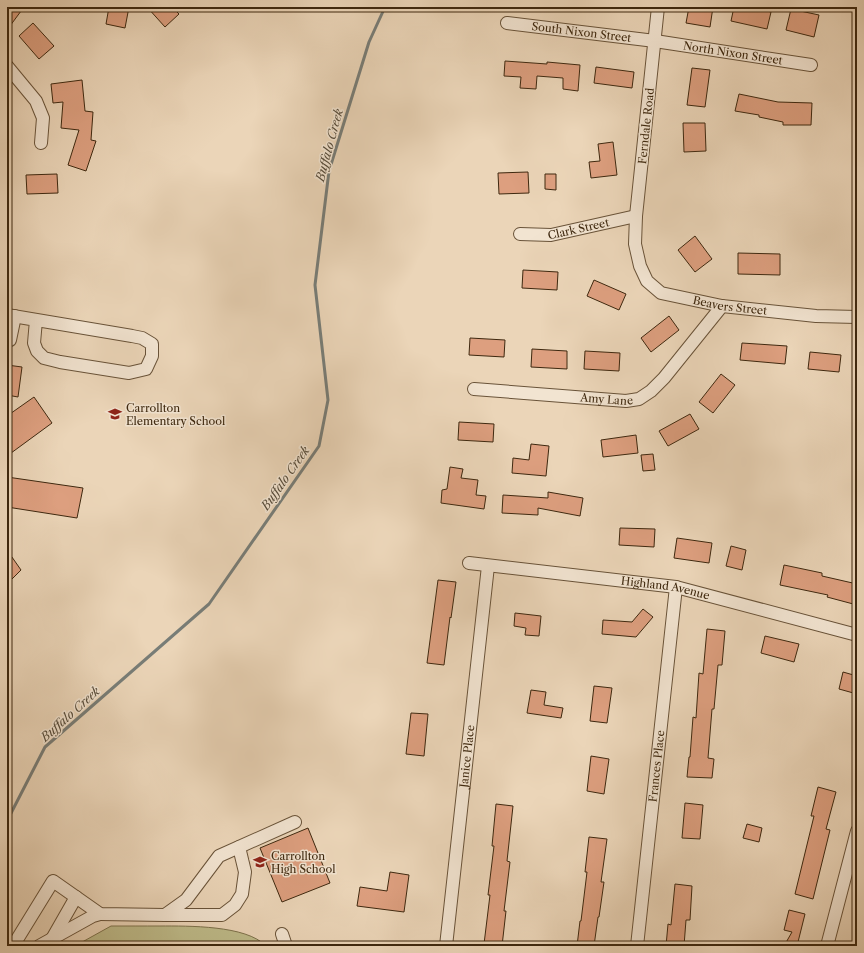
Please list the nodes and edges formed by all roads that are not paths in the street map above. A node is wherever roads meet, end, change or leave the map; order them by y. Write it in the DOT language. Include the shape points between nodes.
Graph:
graph roads {
  1 [pos="658,7"];
  2 [pos="507,23"];
  3 [pos="655,41"];
  4 [pos="811,65"];
  5 [pos="7,66"];
  6 [pos="41,143"];
  7 [pos="636,216"];
  8 [pos="520,234"];
  9 [pos="635,244"];
  10 [pos="722,306"];
  11 [pos="11,315"];
  12 [pos="857,317"];
  13 [pos="36,320"];
  14 [pos="7,341"];
  15 [pos="474,389"];
  16 [pos="469,563"];
  17 [pos="488,566"];
  18 [pos="676,587"];
  19 [pos="857,635"];
  20 [pos="295,822"];
  21 [pos="857,832"];
  22 [pos="239,847"];
  23 [pos="76,897"];
  24 [pos="100,914"];
  25 [pos="165,915"];
  26 [pos="282,934"];
  27 [pos="52,939"];
  28 [pos="14,946"];
  29 [pos="39,946"];
  30 [pos="286,946"];
  31 [pos="446,946"];
  32 [pos="637,946"];
  33 [pos="827,946"];
  1 -- 3 [label="street, Ferndale Road"];
  2 -- 3 [label="street, South Nixon Street"];
  3 -- 4 [label="street, North Nixon Street"];
  3 -- 7 [label="street, Ferndale Road"];
  5 -- 6 [label="street" via="36,101 43,118"];
  7 -- 8 [label="street, Clark Street" via="551,235"];
  7 -- 9 [label="street, Ferndale Road"];
  9 -- 10 [label="street, Beavers Street" via="640,266 647,281 661,293"];
  10 -- 12 [label="street, Beavers Street" via="816,316"];
  10 -- 15 [label="street, Amy Lane" via="664,378 639,399 626,401"];
  11 -- 13 [label="street"];
  11 -- 14 [label="street" via="10,340"];
  13 -- 13 [label="street" via="142,338 152,344 152,356 146,369 129,373 44,358 37,352 34,343"];
  16 -- 17 [label="street, Highland Avenue"];
  17 -- 18 [label="street, Highland Avenue"];
  17 -- 31 [label="street, Janice Place"];
  18 -- 19 [label="street, Highland Avenue"];
  18 -- 32 [label="street, Frances Place"];
  20 -- 22 [label="street"];
  21 -- 33 [label="street"];
  22 -- 25 [label="street" via="219,856 186,900"];
  22 -- 25 [label="street" via="245,872 242,894 235,906 222,915"];
  23 -- 24 [label="street"];
  23 -- 27 [label="street"];
  23 -- 28 [label="street" via="53,881"];
  24 -- 25 [label="street"];
  24 -- 27 [label="street"];
  26 -- 30 [label="street"];
  27 -- 29 [label="street"];
}
